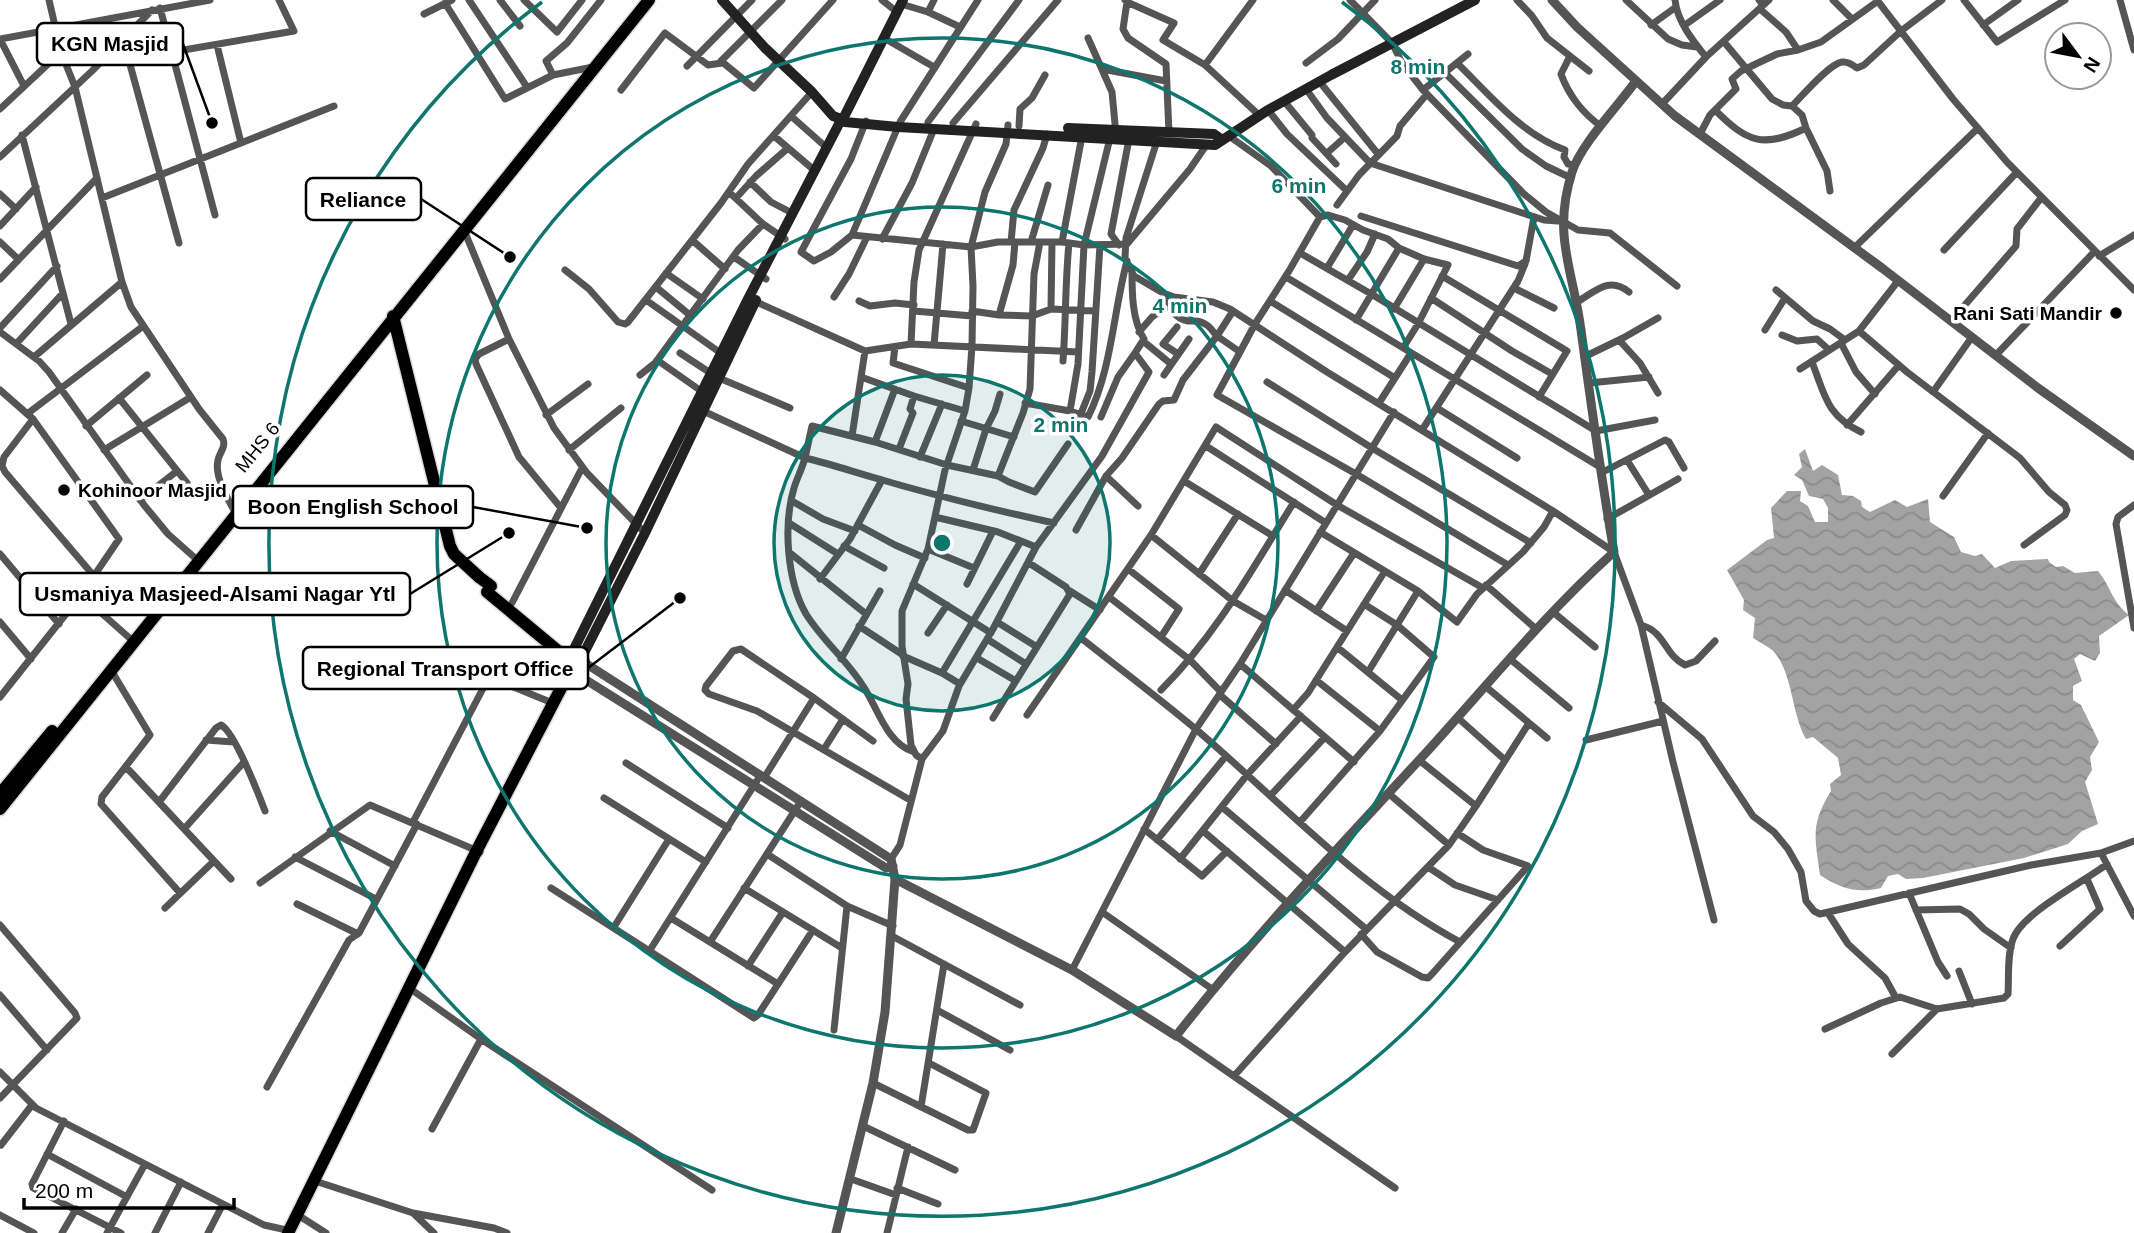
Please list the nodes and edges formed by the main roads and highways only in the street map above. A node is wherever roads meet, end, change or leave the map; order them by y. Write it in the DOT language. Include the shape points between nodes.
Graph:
graph roads {
  1 [pos="639,0"];
  2 [pos="649,0"];
  3 [pos="722,0"];
  4 [pos="1475,0"];
  5 [pos="900,5"];
  6 [pos="590,68"];
  7 [pos="843,119"];
  8 [pos="931,126"];
  9 [pos="975,127"];
  10 [pos="1011,128"];
  11 [pos="1114,135"];
  12 [pos="1225,138"];
  13 [pos="783,238"];
  14 [pos="389,320"];
  15 [pos="234,511"];
  16 [pos="489,589"];
  17 [pos="131,639"];
  18 [pos="575,661"];
  19 [pos="0,794"];
  20 [pos="0,809"];
  21 [pos="478,851"];
  22 [pos="291,1232"];
  1 -- 6 [label="main road"];
  2 -- 6 [label="main road"];
  3 -- 7 [label="main road" via="833,116"];
  4 -- 12 [label="main road" via="1320,81"];
  5 -- 7 [label="main road"];
  6 -- 14 [label="main road"];
  6 -- 14 [label="main road"];
  7 -- 8 [label="main road"];
  7 -- 13 [label="main road"];
  7 -- 13 [label="main road"];
  8 -- 9 [label="main road"];
  8 -- 9 [label="main road"];
  9 -- 10 [label="main road"];
  10 -- 11 [label="main road"];
  10 -- 11 [label="main road" via="1046,134"];
  11 -- 12 [label="main road" via="1214,134"];
  11 -- 12 [label="main road" via="1215,145"];
  13 -- 18 [label="main road"];
  14 -- 15 [label="main road"];
  14 -- 16 [label="main road" via="450,546"];
  15 -- 17 [label="main road"];
  15 -- 17 [label="main road"];
  16 -- 18 [label="main road"];
  16 -- 18 [label="main road" via="512,603"];
  17 -- 19 [label="main road"];
  17 -- 20 [label="main road"];
  18 -- 21 [label="main road"];
  21 -- 22 [label="main road"];
  21 -- 22 [label="main road"];
}
